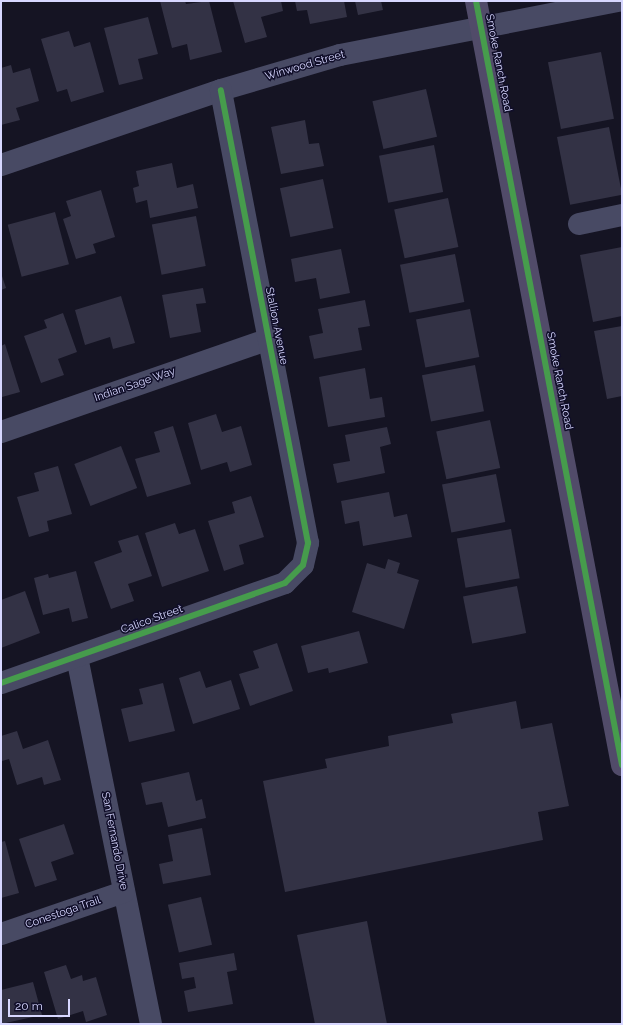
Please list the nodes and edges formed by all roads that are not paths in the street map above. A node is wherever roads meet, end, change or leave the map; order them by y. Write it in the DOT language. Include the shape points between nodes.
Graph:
graph roads {
  1 [pos="476,1"];
  2 [pos="618,1"];
  3 [pos="481,28"];
  4 [pos="221,90"];
  5 [pos="1,166"];
  6 [pos="622,215"];
  7 [pos="579,224"];
  8 [pos="269,339"];
  9 [pos="1,432"];
  10 [pos="303,565"];
  11 [pos="77,657"];
  12 [pos="1,683"];
  13 [pos="622,765"];
  14 [pos="124,892"];
  15 [pos="1,934"];
  16 [pos="151,1024"];
  1 -- 3 [label="main road, Smoke Ranch Road"];
  2 -- 3 [label="street, Winwood Street"];
  3 -- 4 [label="street, Winwood Street" via="340,55"];
  3 -- 13 [label="main road, Smoke Ranch Road"];
  4 -- 5 [label="street, Winwood Street"];
  4 -- 8 [label="street, Stallion Avenue"];
  6 -- 7 [label="street"];
  8 -- 9 [label="street, Indian Sage Way"];
  8 -- 10 [label="street, Stallion Avenue" via="308,543"];
  10 -- 11 [label="street, Calico Street" via="285,583"];
  11 -- 12 [label="street, Calico Street"];
  11 -- 14 [label="street, San Fernando Drive"];
  14 -- 15 [label="street, Conestoga Trail"];
  14 -- 16 [label="street, San Fernando Drive"];
}
